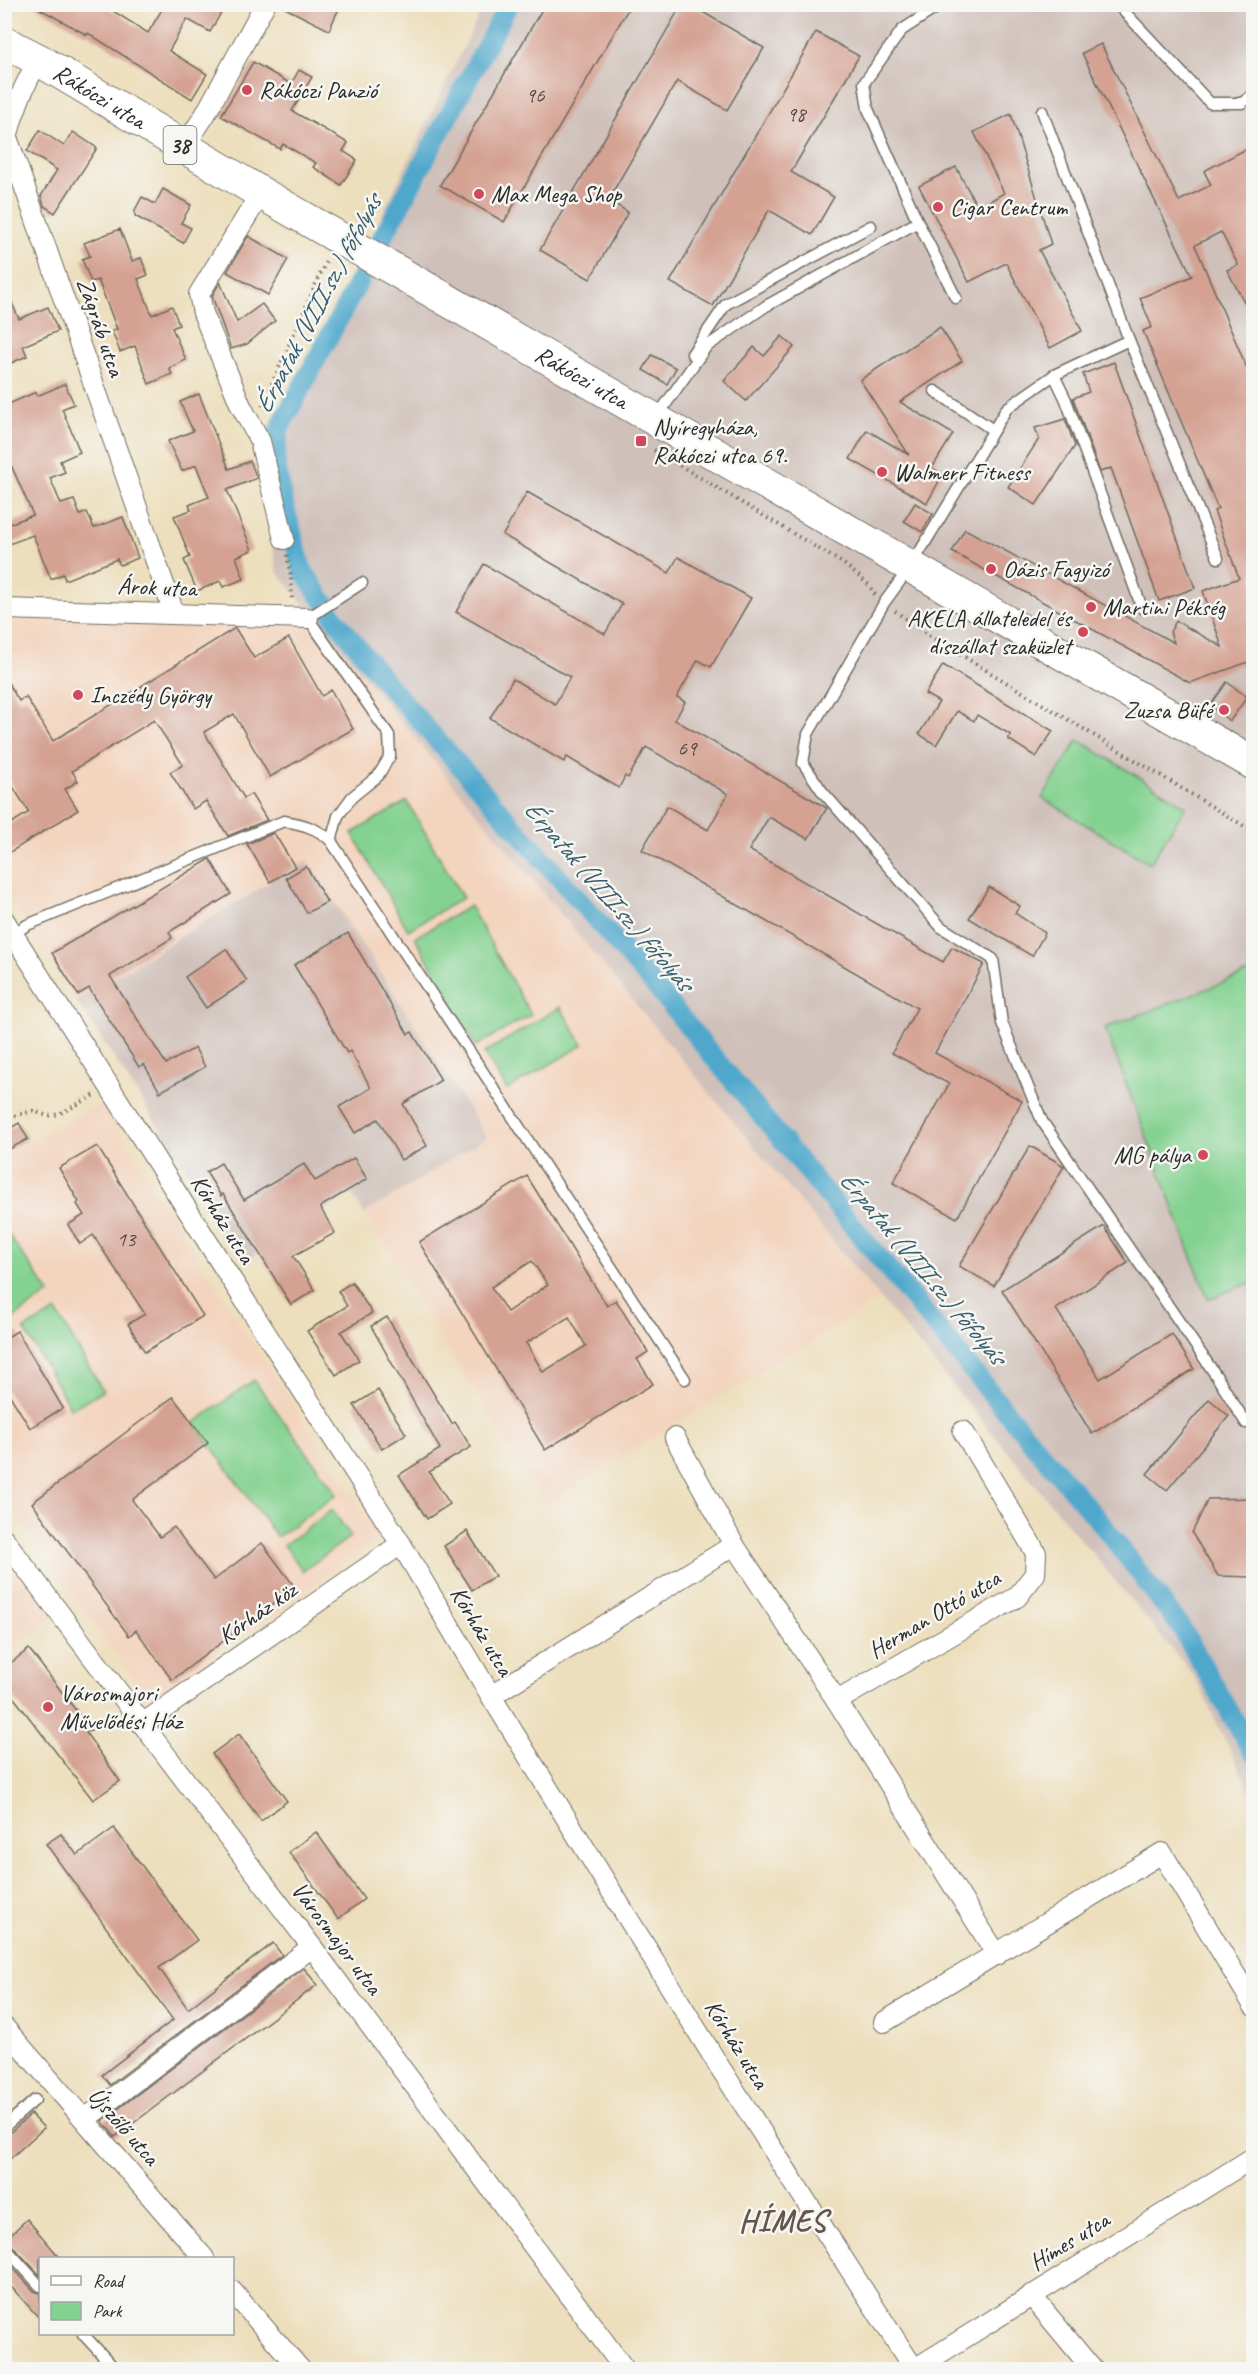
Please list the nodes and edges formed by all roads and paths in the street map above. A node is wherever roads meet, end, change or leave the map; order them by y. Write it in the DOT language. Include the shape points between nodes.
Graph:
graph roads {
  1 [pos="265,4"];
  2 [pos="942,4"];
  3 [pos="1117,4"];
  4 [pos="4,42"];
  5 [pos="39,60"];
  6 [pos="1254,94"];
  7 [pos="1042,111"];
  8 [pos="184,147"];
  9 [pos="261,193"];
  10 [pos="918,222"];
  11 [pos="871,226"];
  12 [pos="327,258"];
  13 [pos="956,298"];
  14 [pos="1129,340"];
  15 [pos="1054,375"];
  16 [pos="935,392"];
  17 [pos="663,407"];
  18 [pos="253,426"];
  19 [pos="993,430"];
  20 [pos="284,540"];
  21 [pos="1218,558"];
  22 [pos="844,564"];
  23 [pos="911,566"];
  24 [pos="362,583"];
  25 [pos="884,603"];
  26 [pos="6,606"];
  27 [pos="1142,608"];
  28 [pos="174,613"];
  29 [pos="300,618"];
  30 [pos="1254,764"];
  31 [pos="1254,832"];
  32 [pos="331,841"];
  33 [pos="9,927"];
  34 [pos="109,1087"];
  35 [pos="4,1121"];
  36 [pos="685,1378"];
  37 [pos="1246,1424"];
  38 [pos="963,1431"];
  39 [pos="675,1438"];
  40 [pos="4,1539"];
  41 [pos="401,1544"];
  42 [pos="734,1545"];
  43 [pos="491,1696"];
  44 [pos="837,1701"];
  45 [pos="142,1724"];
  46 [pos="312,1947"];
  47 [pos="997,1955"];
  48 [pos="1254,2006"];
  49 [pos="884,2022"];
  50 [pos="4,2027"];
  51 [pos="34,2100"];
  52 [pos="85,2119"];
  53 [pos="4,2127"];
  54 [pos="1254,2157"];
  55 [pos="4,2246"];
  56 [pos="202,2257"];
  57 [pos="39,2285"];
  58 [pos="234,2293"];
  59 [pos="1031,2295"];
  60 [pos="84,2335"];
  61 [pos="913,2369"];
  62 [pos="116,2370"];
  63 [pos="301,2370"];
  64 [pos="625,2370"];
  65 [pos="1093,2370"];
  1 -- 8 [label="street"];
  2 -- 10 [label="lane" via="902,30 864,83 868,109"];
  3 -- 6 [label="lane" via="1210,103 1242,103"];
  4 -- 5 [label="main road, Rákóczi utca / 38"];
  5 -- 8 [label="main road, Rákóczi utca / 38"];
  5 -- 28 [label="street, Zágráb utca" via="17,105 8,137"];
  7 -- 14 [label="lane"];
  8 -- 9 [label="main road, Rákóczi utca / 38"];
  9 -- 17 [label="main road, Rákóczi utca / 38"];
  9 -- 18 [label="street" via="199,294 202,312"];
  10 -- 13 [label="lane"];
  10 -- 17 [label="lane" via="766,306 705,347"];
  11 -- 17 [label="lane" via="726,304 673,381"];
  12 -- 18 [label="path"];
  14 -- 15 [label="lane"];
  14 -- 21 [label="lane"];
  15 -- 19 [label="lane" via="1007,408"];
  15 -- 27 [label="lane"];
  16 -- 19 [label="lane"];
  17 -- 23 [label="main road, Rákóczi utca / 38"];
  18 -- 20 [label="street"];
  19 -- 23 [label="lane"];
  20 -- 29 [label="path"];
  22 -- 25 [label="path"];
  23 -- 25 [label="lane"];
  23 -- 30 [label="main road, Rákóczi utca / 38"];
  24 -- 29 [label="lane"];
  25 -- 31 [label="path" via="928,635"];
  25 -- 37 [label="lane" via="808,734 803,763 822,791 941,927 993,959 1002,1023 1042,1121"];
  26 -- 28 [label="street, Árok utca"];
  28 -- 29 [label="street, Árok utca"];
  29 -- 32 [label="lane" via="389,735 390,756 378,776 352,797 339,816"];
  32 -- 33 [label="lane" via="304,825 284,821 27,925"];
  32 -- 36 [label="lane"];
  33 -- 34 [label="street, Kórház utca"];
  34 -- 35 [label="path" via="59,1114 48,1116 33,1111"];
  34 -- 41 [label="street, Kórház utca"];
  38 -- 44 [label="street, Herman Ottó utca" via="1036,1553 1035,1574 1017,1597"];
  39 -- 42 [label="street"];
  40 -- 45 [label="street, Városmajor utca"];
  41 -- 43 [label="street, Kórház utca"];
  41 -- 45 [label="street, Kórház köz"];
  42 -- 43 [label="street"];
  42 -- 44 [label="street"];
  43 -- 61 [label="street, Kórház utca" via="719,2066"];
  44 -- 47 [label="street"];
  45 -- 46 [label="street, Városmajor utca"];
  46 -- 52 [label="street"];
  46 -- 64 [label="street, Városmajor utca"];
  47 -- 48 [label="street" via="1162,1853"];
  47 -- 49 [label="street"];
  50 -- 52 [label="street, Újszőlő utca"];
  51 -- 53 [label="lane"];
  52 -- 56 [label="street, Újszőlő utca"];
  54 -- 59 [label="street, Hímes utca"];
  55 -- 57 [label="lane"];
  58 -- 63 [label="street"];
  59 -- 61 [label="street, Hímes utca"];
  59 -- 65 [label="street"];
  60 -- 62 [label="lane"];
}
